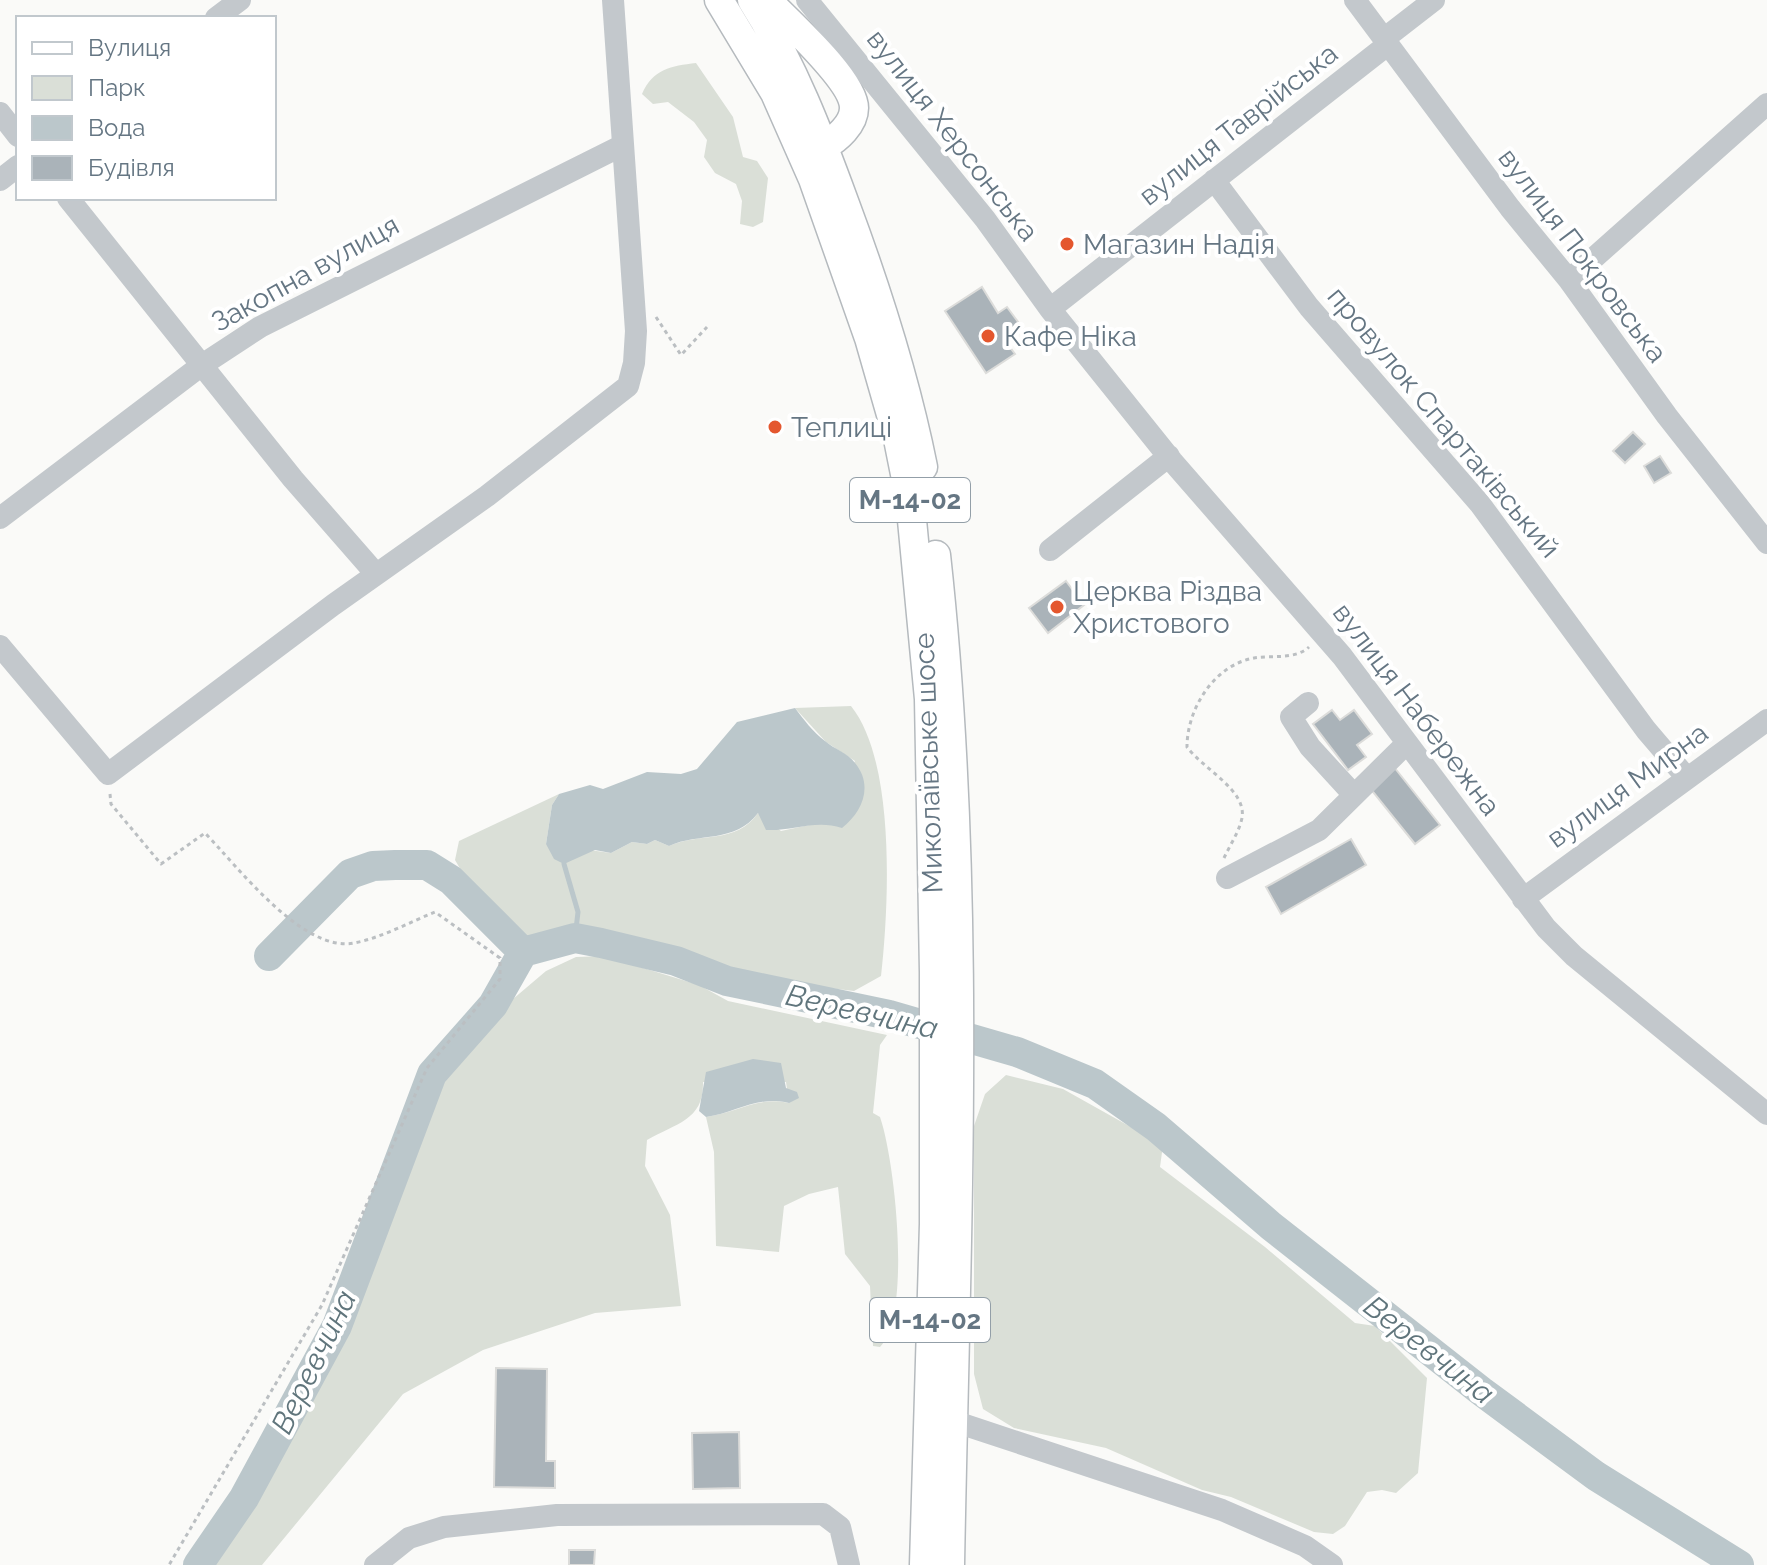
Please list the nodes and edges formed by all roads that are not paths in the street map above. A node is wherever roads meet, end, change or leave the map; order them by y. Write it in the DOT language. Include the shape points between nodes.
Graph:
graph roads {
  1 [pos="240,0"];
  2 [pos="613,0"];
  3 [pos="719,0"];
  4 [pos="726,0"];
  5 [pos="752,0"];
  6 [pos="767,0"];
  7 [pos="807,0"];
  8 [pos="1355,0"];
  9 [pos="1434,0"];
  10 [pos="219,16"];
  11 [pos="1386,42"];
  12 [pos="1767,104"];
  13 [pos="0,113"];
  14 [pos="16,133"];
  15 [pos="623,145"];
  16 [pos="824,146"];
  17 [pos="16,168"];
  18 [pos="0,180"];
  19 [pos="1214,180"];
  20 [pos="70,200"];
  21 [pos="1569,280"];
  22 [pos="1050,309"];
  23 [pos="202,365"];
  24 [pos="1169,456"];
  25 [pos="0,518"];
  26 [pos="1767,543"];
  27 [pos="1050,550"];
  28 [pos="376,574"];
  29 [pos="0,646"];
  30 [pos="1308,703"];
  31 [pos="1767,720"];
  32 [pos="1406,744"];
  33 [pos="1687,778"];
  34 [pos="1354,795"];
  35 [pos="1227,878"];
  36 [pos="1523,899"];
  37 [pos="946,978"];
  38 [pos="1767,1114"];
  39 [pos="953,1421"];
  40 [pos="375,1565"];
  41 [pos="849,1565"];
  42 [pos="924,1565"];
  43 [pos="950,1565"];
  44 [pos="1332,1565"];
  1 -- 10 [label="street"];
  2 -- 15 [label="street"];
  3 -- 37 [label="main road, Миколаївське шосе / М-14-02" via="796,137 869,338 898,439 918,560"];
  4 -- 16 [label="main road" via="780,78 813,145"];
  5 -- 16 [label="main road, Миколаївське шосе / М-14-02" via="796,76"];
  6 -- 16 [label="main road" via="840,77 852,97 853,114 844,130"];
  7 -- 22 [label="street, вулиця Херсонська" via="985,219"];
  8 -- 11 [label="street, вулиця Покровська"];
  9 -- 11 [label="street, вулиця Таврійська"];
  11 -- 19 [label="street, вулиця Таврійська"];
  11 -- 21 [label="street, вулиця Покровська"];
  12 -- 21 [label="street"];
  13 -- 14 [label="street"];
  15 -- 23 [label="street, Закопна вулиця" via="271,321"];
  15 -- 28 [label="street" via="633,284 634,363 628,386"];
  16 -- 37 [label="main road, Миколаївське шосе / М-14-02" via="890,338 929,498 951,697"];
  17 -- 18 [label="street"];
  19 -- 22 [label="street, вулиця Таврійська"];
  19 -- 33 [label="street, провулок Спартаківський" via="1309,307 1480,504"];
  20 -- 23 [label="street"];
  21 -- 26 [label="street, вулиця Покровська"];
  22 -- 24 [label="street, вулиця Набережна"];
  23 -- 25 [label="street, Закопна вулиця"];
  23 -- 28 [label="street"];
  24 -- 27 [label="street"];
  24 -- 32 [label="street, вулиця Набережна" via="1325,634"];
  28 -- 29 [label="street" via="108,774"];
  30 -- 34 [label="street" via="1291,717 1310,747"];
  31 -- 33 [label="street, вулиця Мирна"];
  32 -- 34 [label="street"];
  32 -- 36 [label="street, вулиця Набережна"];
  33 -- 36 [label="street, вулиця Мирна"];
  34 -- 35 [label="street" via="1319,830"];
  36 -- 38 [label="street, вулиця Набережна" via="1574,956"];
  37 -- 39 [label="main road, Миколаївське шосе / М-14-02" via="959,1089"];
  37 -- 42 [label="main road, Миколаївське шосе / М-14-02" via="934,1075"];
  39 -- 43 [label="main road, Миколаївське шосе / М-14-02"];
  39 -- 44 [label="street" via="1222,1510 1305,1546"];
  40 -- 41 [label="street" via="409,1538 444,1527 557,1515 823,1514 840,1527"];
}
